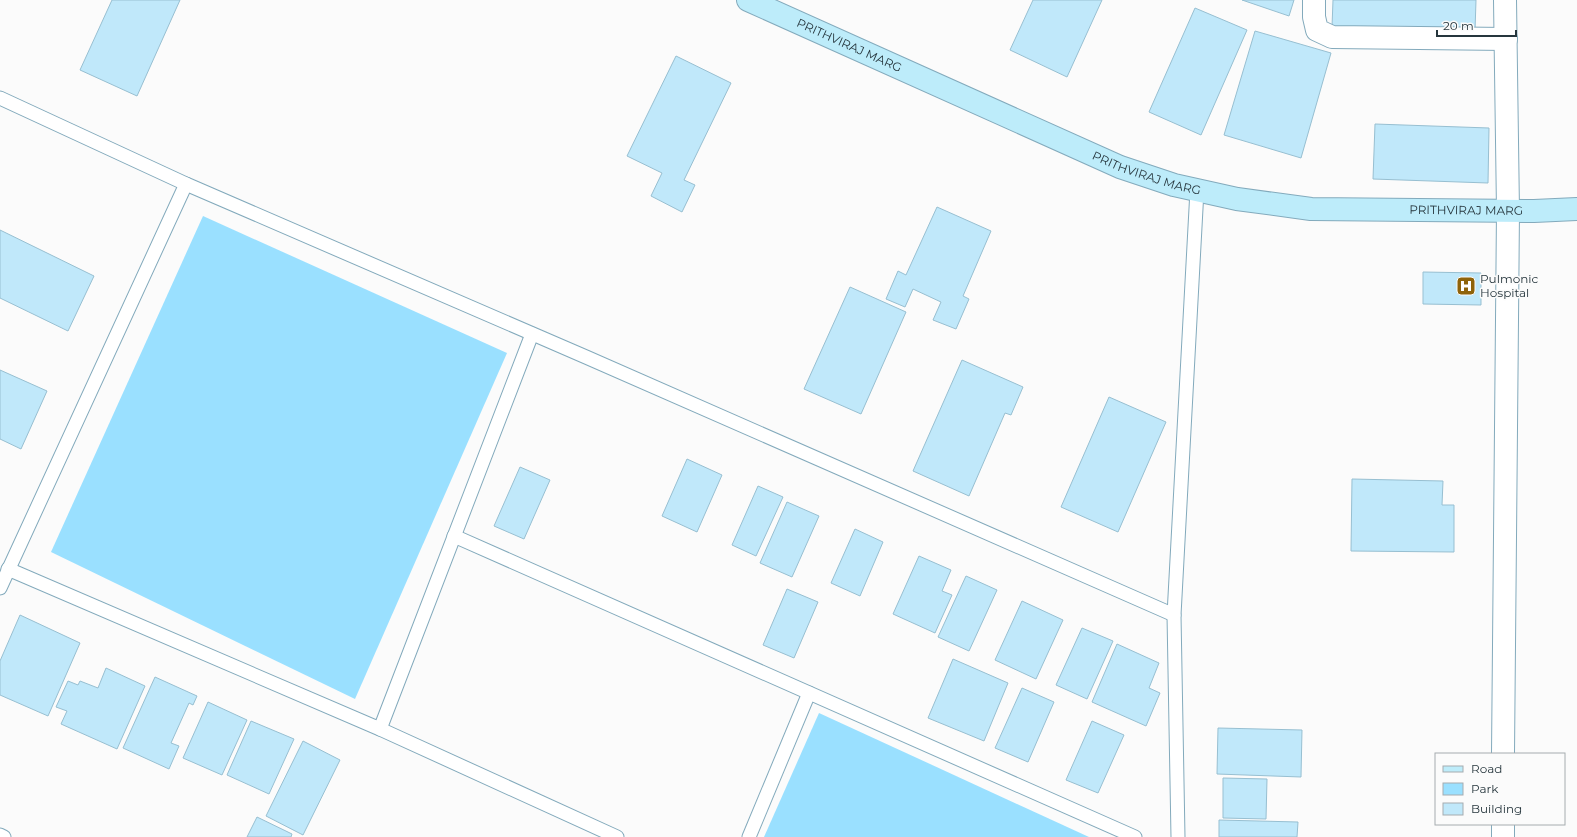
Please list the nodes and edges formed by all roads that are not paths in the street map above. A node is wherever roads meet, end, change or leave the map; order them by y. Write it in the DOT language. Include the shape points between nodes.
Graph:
graph roads {
  1 [pos="748,0"];
  2 [pos="1314,0"];
  3 [pos="1505,0"];
  4 [pos="1506,39"];
  5 [pos="0,98"];
  6 [pos="186,184"];
  7 [pos="1197,190"];
  8 [pos="1577,209"];
  9 [pos="1508,211"];
  10 [pos="532,334"];
  11 [pos="454,536"];
  12 [pos="8,569"];
  13 [pos="0,588"];
  14 [pos="1174,615"];
  15 [pos="809,693"];
  16 [pos="380,729"];
  17 [pos="1504,753"];
  18 [pos="1503,825"];
  19 [pos="0,835"];
  20 [pos="4,837"];
  21 [pos="617,837"];
  22 [pos="749,837"];
  23 [pos="1135,837"];
  24 [pos="1178,837"];
  25 [pos="1503,837"];
  1 -- 7 [label="street, PRITHVIRAJ MARG" via="1120,167"];
  2 -- 4 [label="street" via="1317,30 1332,37"];
  3 -- 4 [label="street"];
  4 -- 9 [label="street"];
  5 -- 6 [label="lane"];
  6 -- 10 [label="lane"];
  6 -- 12 [label="lane"];
  7 -- 9 [label="street, PRITHVIRAJ MARG" via="1237,199 1311,209"];
  7 -- 14 [label="lane"];
  8 -- 9 [label="street, PRITHVIRAJ MARG"];
  9 -- 17 [label="street"];
  10 -- 11 [label="lane"];
  10 -- 14 [label="lane"];
  11 -- 15 [label="lane"];
  11 -- 16 [label="lane"];
  12 -- 13 [label="lane"];
  12 -- 16 [label="lane"];
  14 -- 24 [label="lane"];
  15 -- 22 [label="lane"];
  15 -- 23 [label="lane"];
  16 -- 21 [label="lane"];
  18 -- 25 [label="street"];
  19 -- 20 [label="lane"];
}
